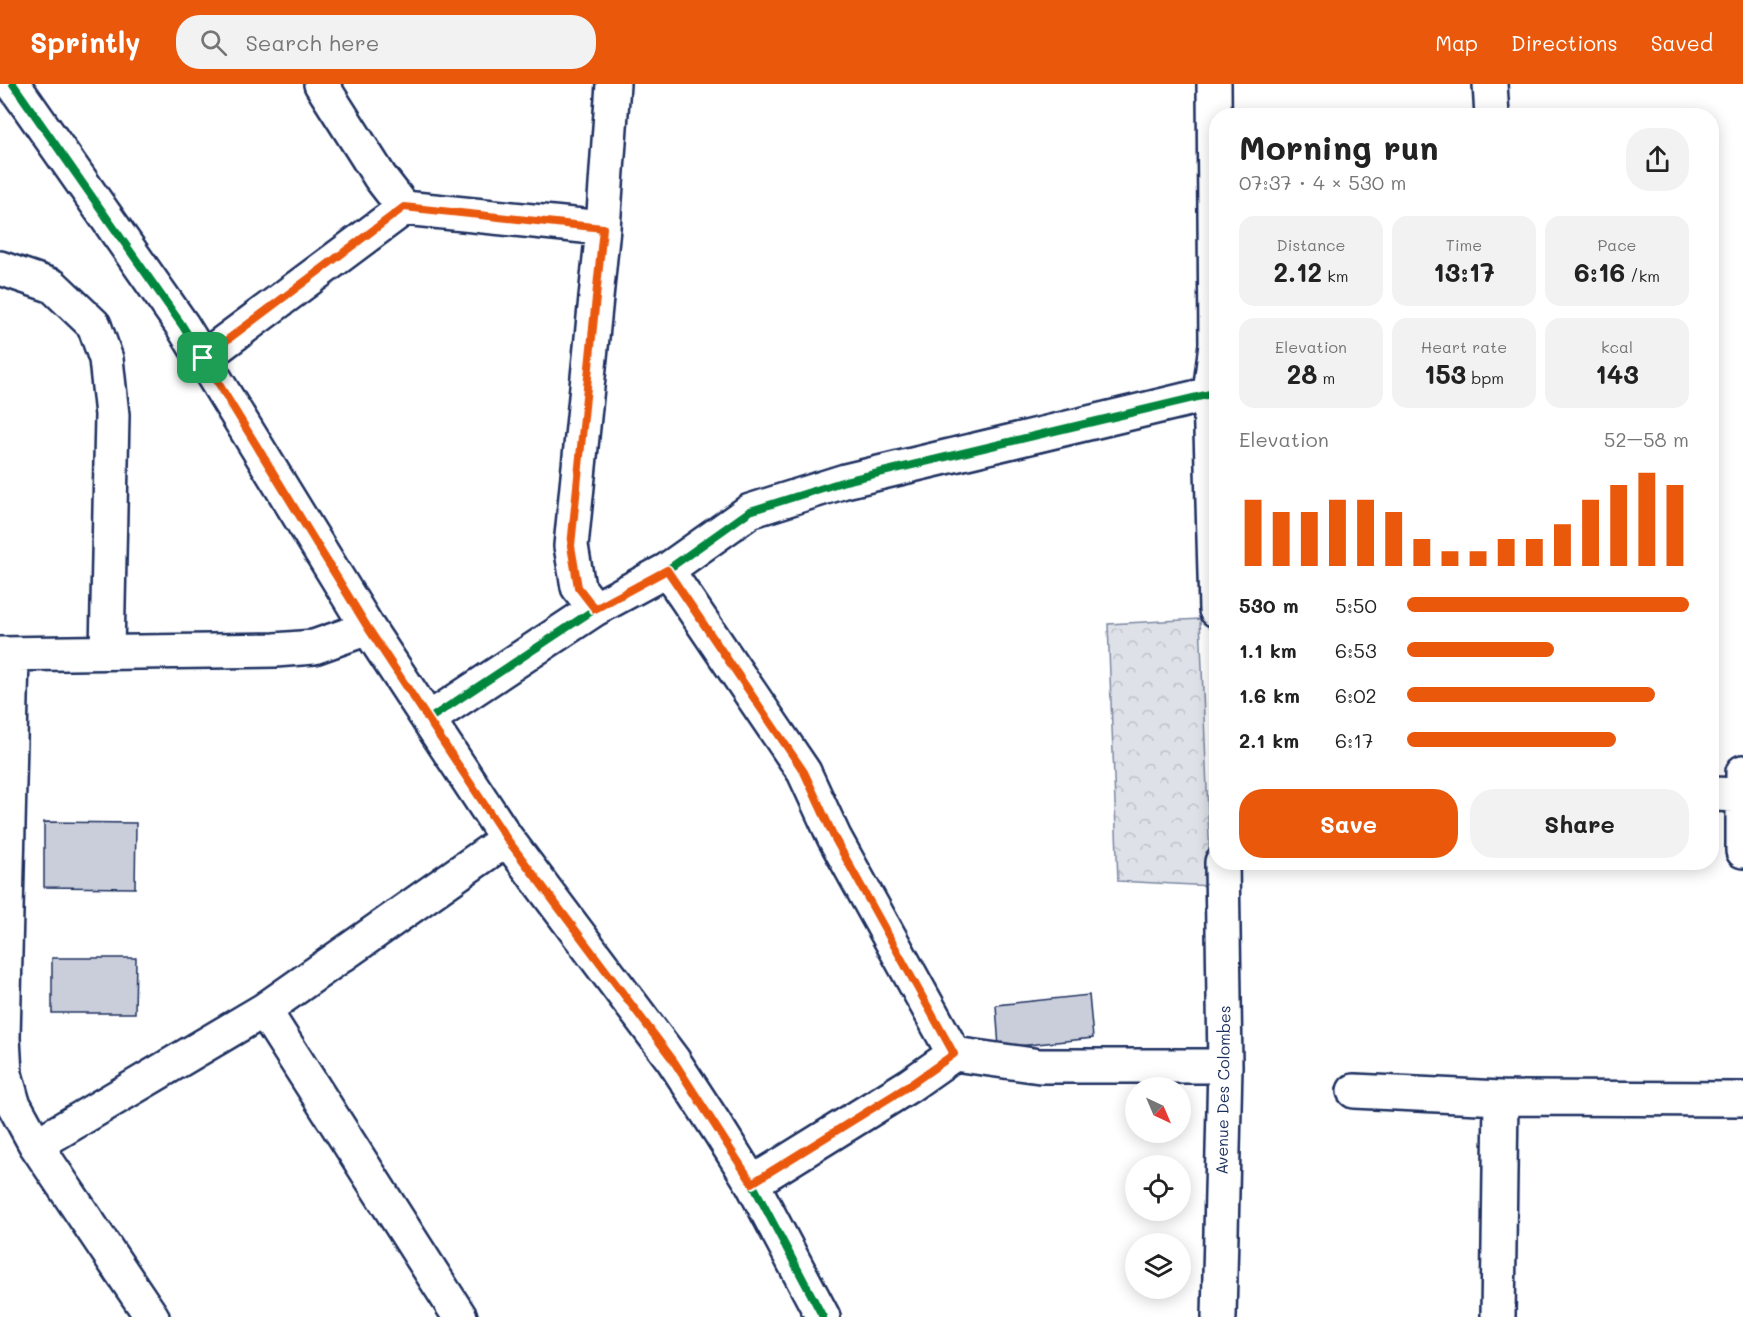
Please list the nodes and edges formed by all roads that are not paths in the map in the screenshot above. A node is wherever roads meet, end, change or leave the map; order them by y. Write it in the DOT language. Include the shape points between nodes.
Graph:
graph roads {
  1 [pos="14,84"];
  2 [pos="321,84"];
  3 [pos="613,84"];
  4 [pos="1214,84"];
  5 [pos="1490,84"];
  6 [pos="1214,108"];
  7 [pos="1492,108"];
  8 [pos="404,207"];
  9 [pos="603,228"];
  10 [pos="0,268"];
  11 [pos="203,358"];
  12 [pos="1209,394"];
  13 [pos="667,570"];
  14 [pos="595,609"];
  15 [pos="368,628"];
  16 [pos="107,651"];
  17 [pos="6,654"];
  18 [pos="429,719"];
  19 [pos="1732,787"];
  20 [pos="507,839"];
  21 [pos="1743,851"];
  22 [pos="1222,870"];
  23 [pos="264,1010"];
  24 [pos="954,1054"];
  25 [pos="1225,1066"];
  26 [pos="1354,1091"];
  27 [pos="1501,1098"];
  28 [pos="1743,1099"];
  29 [pos="36,1145"];
  30 [pos="752,1183"];
  31 [pos="152,1317"];
  32 [pos="460,1317"];
  33 [pos="823,1317"];
  34 [pos="1219,1317"];
  35 [pos="1498,1317"];
  1 -- 11 [label="street"];
  2 -- 8 [label="street" via="380,177"];
  3 -- 9 [label="street"];
  4 -- 6 [label="street"];
  5 -- 7 [label="street"];
  8 -- 9 [label="street"];
  8 -- 11 [label="street"];
  9 -- 14 [label="street" via="571,546 578,587"];
  10 -- 16 [label="street" via="53,286 94,325 106,359 112,415"];
  11 -- 15 [label="street"];
  12 -- 13 [label="street" via="845,481 750,511"];
  13 -- 14 [label="street"];
  13 -- 24 [label="street" via="804,772 834,837"];
  14 -- 18 [label="street"];
  15 -- 16 [label="street" via="314,647"];
  15 -- 18 [label="street"];
  16 -- 17 [label="street"];
  17 -- 29 [label="street" via="5,1074 13,1103"];
  18 -- 20 [label="street"];
  19 -- 21 [label="street"];
  20 -- 23 [label="street"];
  20 -- 30 [label="street" via="673,1060"];
  22 -- 25 [label="street, Avenue Des Colombes"];
  23 -- 29 [label="street"];
  23 -- 32 [label="street"];
  24 -- 25 [label="street" via="1040,1066"];
  24 -- 30 [label="street"];
  25 -- 34 [label="street, Avenue Des Colombes"];
  26 -- 27 [label="street"];
  27 -- 28 [label="street"];
  27 -- 35 [label="street"];
  29 -- 31 [label="street"];
  30 -- 33 [label="street"];
}
